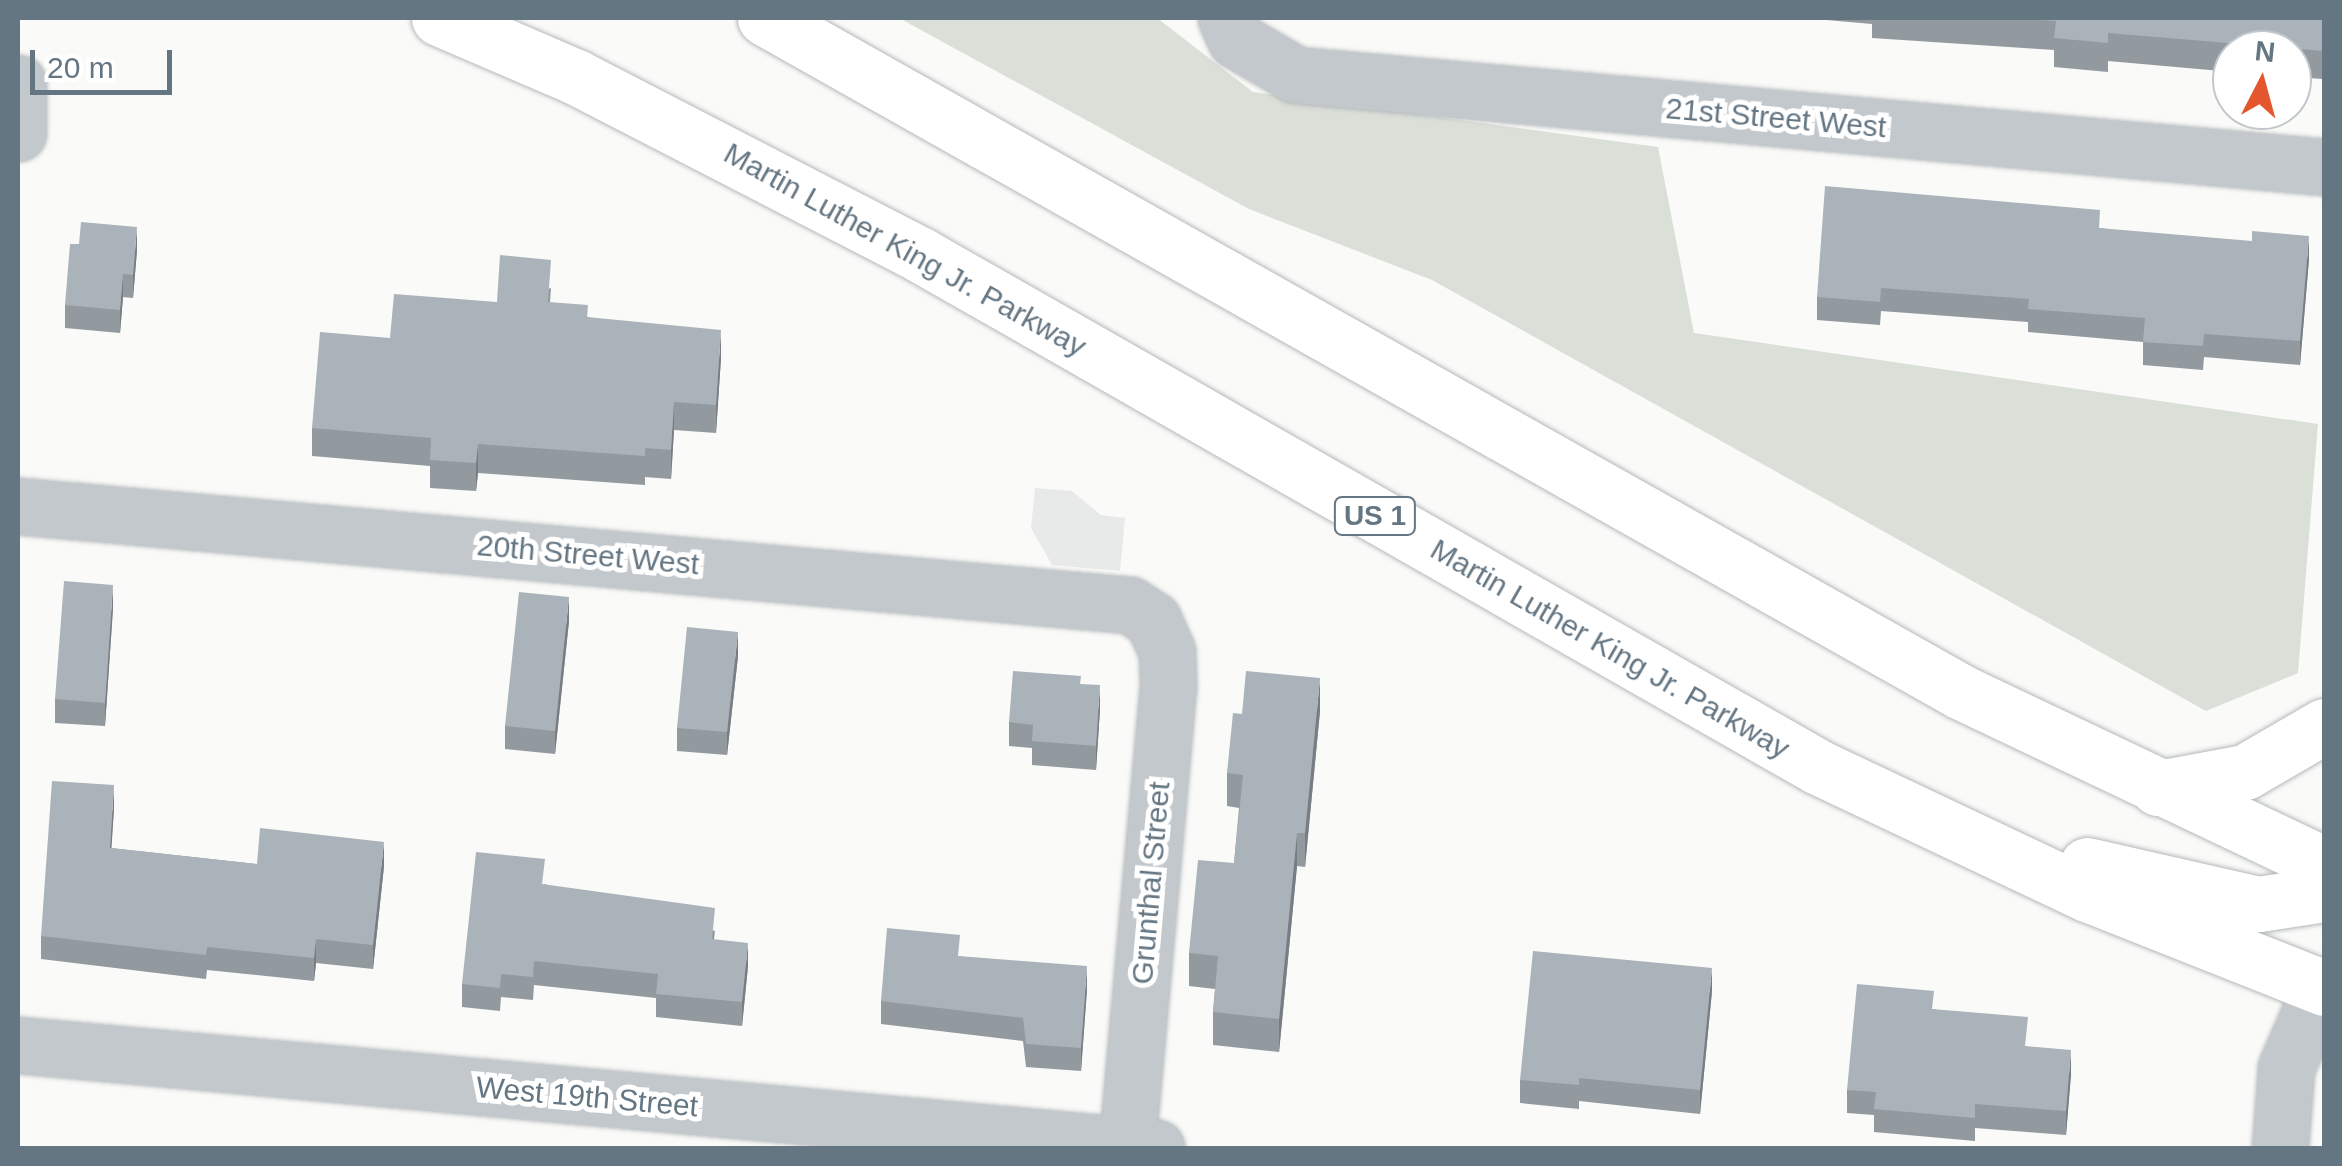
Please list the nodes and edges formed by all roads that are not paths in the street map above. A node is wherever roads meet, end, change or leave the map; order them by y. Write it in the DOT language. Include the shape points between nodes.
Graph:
graph roads {
  1 [pos="439,18"];
  2 [pos="765,18"];
  3 [pos="1231,29"];
  4 [pos="18,83"];
  5 [pos="18,133"];
  6 [pos="2324,167"];
  7 [pos="18,506"];
  8 [pos="1153,620"];
  9 [pos="2324,726"];
  10 [pos="2158,788"];
  11 [pos="1957,835"];
  12 [pos="2324,864"];
  13 [pos="2324,894"];
  14 [pos="2323,986"];
  15 [pos="18,1045"];
  16 [pos="1137,1148"];
  17 [pos="2280,1148"];
  1 -- 11 [label="highway, Martin Luther King Jr. Parkway / US 1" via="746,160 1655,676"];
  2 -- 10 [label="highway" via="1781,593 1961,692"];
  3 -- 6 [label="street, 21st Street West" via="1296,75"];
  4 -- 5 [label="street"];
  7 -- 8 [label="street, 20th Street West" via="1100,598 1130,605"];
  8 -- 16 [label="street, Grunthal Street" via="1167,652 1168,686"];
  9 -- 10 [label="highway" via="2245,772"];
  10 -- 12 [label="highway"];
  11 -- 13 [label="highway" via="2258,904"];
  11 -- 14 [label="highway, Martin Luther King Jr. Parkway / US 1"];
  14 -- 17 [label="street" via="2286,1068"];
  15 -- 16 [label="street, West 19th Street"];
}
